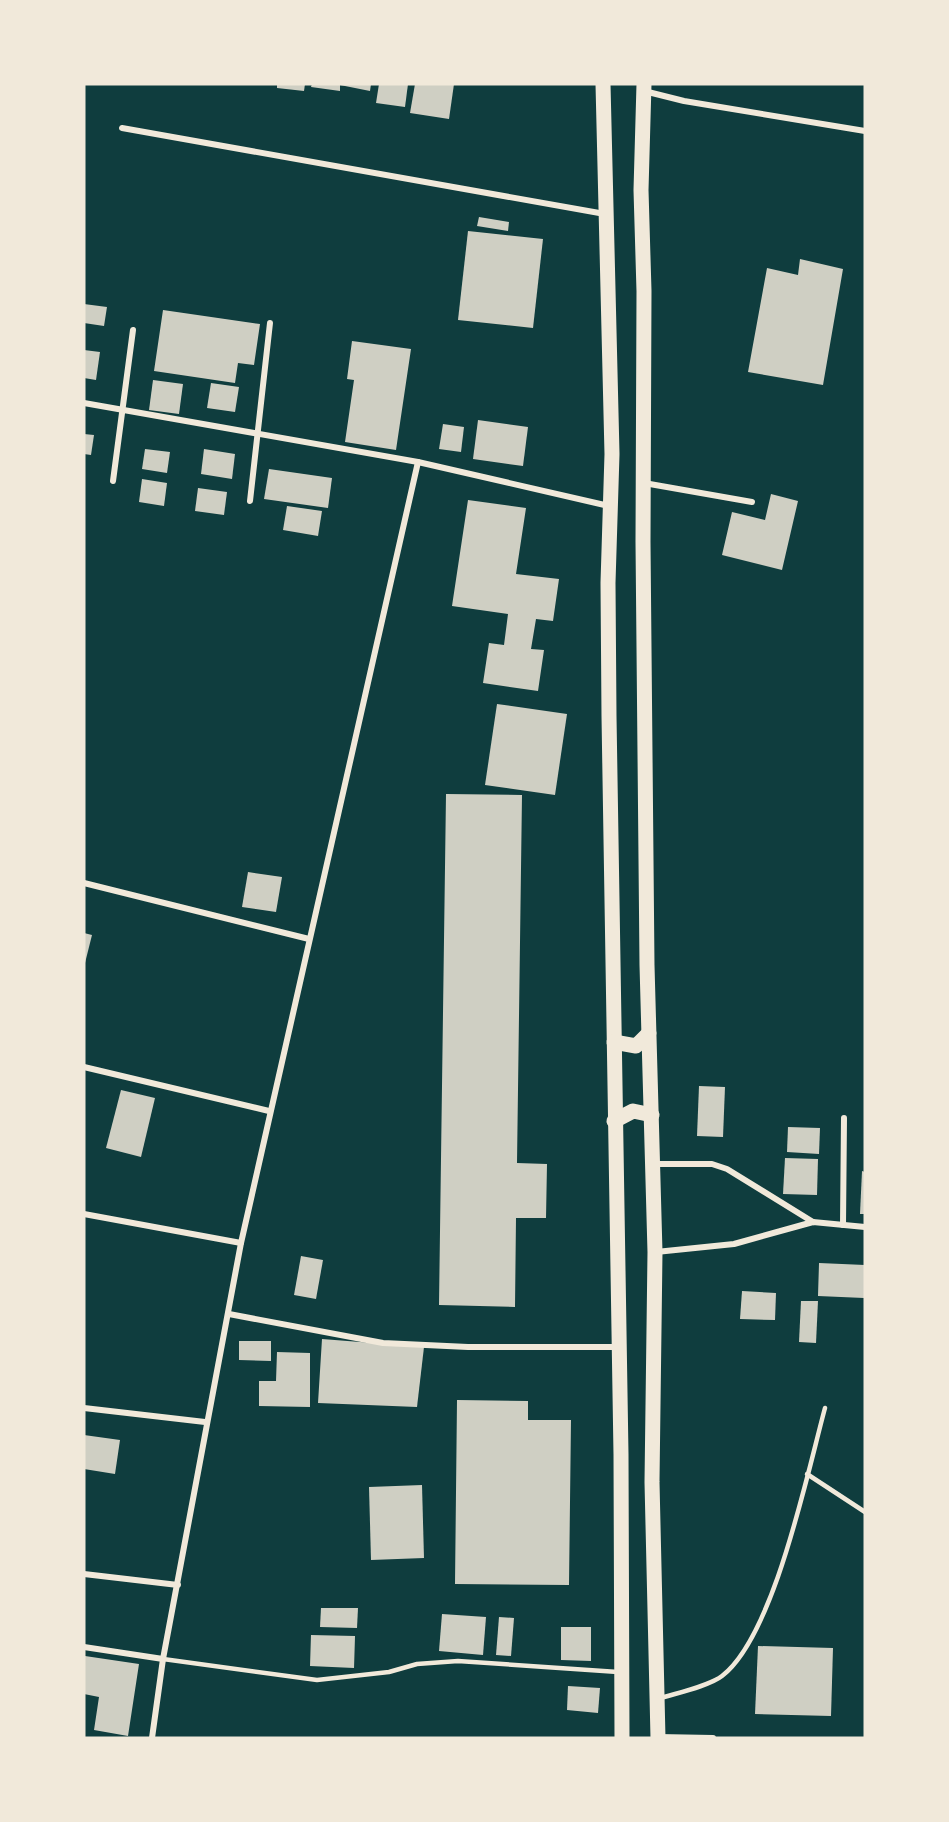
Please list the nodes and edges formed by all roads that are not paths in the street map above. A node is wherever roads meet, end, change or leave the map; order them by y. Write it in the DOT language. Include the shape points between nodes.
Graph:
graph roads {
  1 [pos="603,84"];
  2 [pos="644,87"];
  3 [pos="122,128"];
  4 [pos="865,131"];
  5 [pos="606,214"];
  6 [pos="270,323"];
  7 [pos="133,330"];
  8 [pos="84,403"];
  9 [pos="121,410"];
  10 [pos="258,434"];
  11 [pos="418,462"];
  12 [pos="113,481"];
  13 [pos="643,483"];
  14 [pos="250,501"];
  15 [pos="752,502"];
  16 [pos="609,506"];
  17 [pos="84,883"];
  18 [pos="309,939"];
  19 [pos="649,1033"];
  20 [pos="614,1042"];
  21 [pos="84,1067"];
  22 [pos="269,1111"];
  23 [pos="652,1115"];
  24 [pos="844,1118"];
  25 [pos="614,1121"];
  26 [pos="652,1164"];
  27 [pos="84,1214"];
  28 [pos="813,1222"];
  29 [pos="843,1225"];
  30 [pos="865,1227"];
  31 [pos="241,1243"];
  32 [pos="655,1252"];
  33 [pos="229,1314"];
  34 [pos="618,1347"];
  35 [pos="84,1408"];
  36 [pos="825,1408"];
  37 [pos="205,1422"];
  38 [pos="807,1474"];
  39 [pos="865,1512"];
  40 [pos="84,1574"];
  41 [pos="178,1585"];
  42 [pos="84,1647"];
  43 [pos="163,1659"];
  44 [pos="621,1672"];
  45 [pos="656,1700"];
  46 [pos="152,1738"];
  47 [pos="622,1738"];
  48 [pos="658,1738"];
  49 [pos="713,1738"];
  1 -- 5 [label="main road"];
  2 -- 4 [label="street" via="684,101"];
  2 -- 13 [label="main road"];
  3 -- 5 [label="street"];
  5 -- 16 [label="main road" via="612,454"];
  6 -- 10 [label="street"];
  7 -- 9 [label="street"];
  8 -- 9 [label="street"];
  9 -- 10 [label="street"];
  9 -- 12 [label="street"];
  10 -- 11 [label="street"];
  10 -- 14 [label="street"];
  11 -- 16 [label="street"];
  11 -- 18 [label="street"];
  13 -- 15 [label="street"];
  13 -- 19 [label="main road"];
  16 -- 20 [label="main road"];
  17 -- 18 [label="street"];
  18 -- 22 [label="street"];
  19 -- 20 [label="main road" via="636,1046"];
  19 -- 23 [label="main road"];
  20 -- 25 [label="main road"];
  21 -- 22 [label="street"];
  22 -- 31 [label="street"];
  23 -- 25 [label="main road" via="633,1111"];
  23 -- 26 [label="main road"];
  24 -- 29 [label="street"];
  25 -- 34 [label="main road"];
  26 -- 28 [label="street" via="712,1164 727,1169"];
  26 -- 32 [label="main road"];
  27 -- 31 [label="street"];
  28 -- 29 [label="street"];
  28 -- 32 [label="street" via="734,1244"];
  29 -- 30 [label="street"];
  31 -- 33 [label="street"];
  32 -- 45 [label="main road" via="652,1482"];
  33 -- 34 [label="street" via="383,1343"];
  33 -- 37 [label="street"];
  34 -- 44 [label="main road"];
  35 -- 37 [label="street"];
  36 -- 38 [label="lane"];
  37 -- 41 [label="street"];
  38 -- 39 [label="lane"];
  38 -- 45 [label="lane" via="790,1543 751,1643 721,1677"];
  40 -- 41 [label="street"];
  41 -- 43 [label="street"];
  42 -- 43 [label="street"];
  43 -- 44 [label="lane" via="317,1680 458,1661"];
  43 -- 46 [label="street"];
  44 -- 47 [label="main road"];
  45 -- 48 [label="main road"];
  48 -- 49 [label="street"];
}
